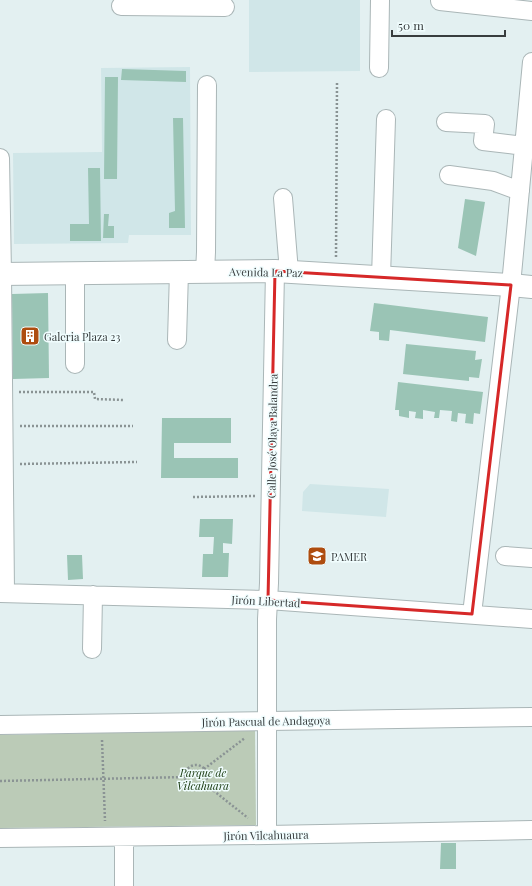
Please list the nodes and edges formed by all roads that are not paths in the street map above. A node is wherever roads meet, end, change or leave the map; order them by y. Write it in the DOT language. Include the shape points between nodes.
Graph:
graph roads {
  1 [pos="380,0"];
  2 [pos="440,1"];
  3 [pos="174,3"];
  4 [pos="121,6"];
  5 [pos="225,7"];
  6 [pos="532,11"];
  7 [pos="532,62"];
  8 [pos="379,68"];
  9 [pos="207,84"];
  10 [pos="386,119"];
  11 [pos="446,122"];
  12 [pos="524,146"];
  13 [pos="0,158"];
  14 [pos="449,174"];
  15 [pos="520,191"];
  16 [pos="283,198"];
  17 [pos="282,271"];
  18 [pos="179,272"];
  19 [pos="204,272"];
  20 [pos="1,274"];
  21 [pos="75,274"];
  22 [pos="381,277"];
  23 [pos="522,286"];
  24 [pos="177,340"];
  25 [pos="75,364"];
  26 [pos="505,556"];
  27 [pos="532,558"];
  28 [pos="2,593"];
  29 [pos="92,595"];
  30 [pos="268,600"];
  31 [pos="472,614"];
  32 [pos="532,619"];
  33 [pos="92,649"];
  34 [pos="532,717"];
  35 [pos="265,721"];
  36 [pos="0,725"];
  37 [pos="532,830"];
  38 [pos="265,835"];
  39 [pos="124,837"];
  40 [pos="0,838"];
  41 [pos="124,886"];
  1 -- 8 [label="street"];
  2 -- 6 [label="street"];
  3 -- 4 [label="street"];
  3 -- 5 [label="street"];
  7 -- 12 [label="street"];
  9 -- 19 [label="street"];
  10 -- 22 [label="street"];
  11 -- 12 [label="street" via="485,124 483,141"];
  12 -- 15 [label="street"];
  13 -- 20 [label="street"];
  14 -- 15 [label="street" via="493,181"];
  15 -- 23 [label="street"];
  16 -- 17 [label="street, Calle José Olaya Balandra"];
  17 -- 19 [label="main road, Avenida La Paz"];
  17 -- 22 [label="main road, Avenida La Paz"];
  17 -- 30 [label="street, Calle José Olaya Balandra"];
  18 -- 19 [label="main road, Avenida La Paz"];
  18 -- 21 [label="main road, Avenida La Paz"];
  18 -- 24 [label="street"];
  20 -- 21 [label="main road, Avenida La Paz"];
  20 -- 28 [label="street" via="4,426"];
  21 -- 25 [label="street"];
  22 -- 23 [label="main road, Avenida La Paz"];
  23 -- 31 [label="street"];
  26 -- 27 [label="street"];
  28 -- 29 [label="street, Jirón Libertad"];
  29 -- 30 [label="street, Jirón Libertad"];
  29 -- 33 [label="street"];
  30 -- 31 [label="street, Jirón Libertad"];
  30 -- 35 [label="street, Calle José Olaya Balandra"];
  31 -- 32 [label="street, Jirón Libertad"];
  34 -- 35 [label="street, Jirón Pascual de Andagoya"];
  35 -- 36 [label="street, Jirón Pascual de Andagoya"];
  35 -- 38 [label="street, Calle José Olaya Balandra"];
  37 -- 38 [label="street, Jirón Vilcahuaura"];
  38 -- 39 [label="street, Jirón Vilcahuaura"];
  39 -- 40 [label="street, Jirón Vilcahuaura"];
  39 -- 41 [label="street"];
}
